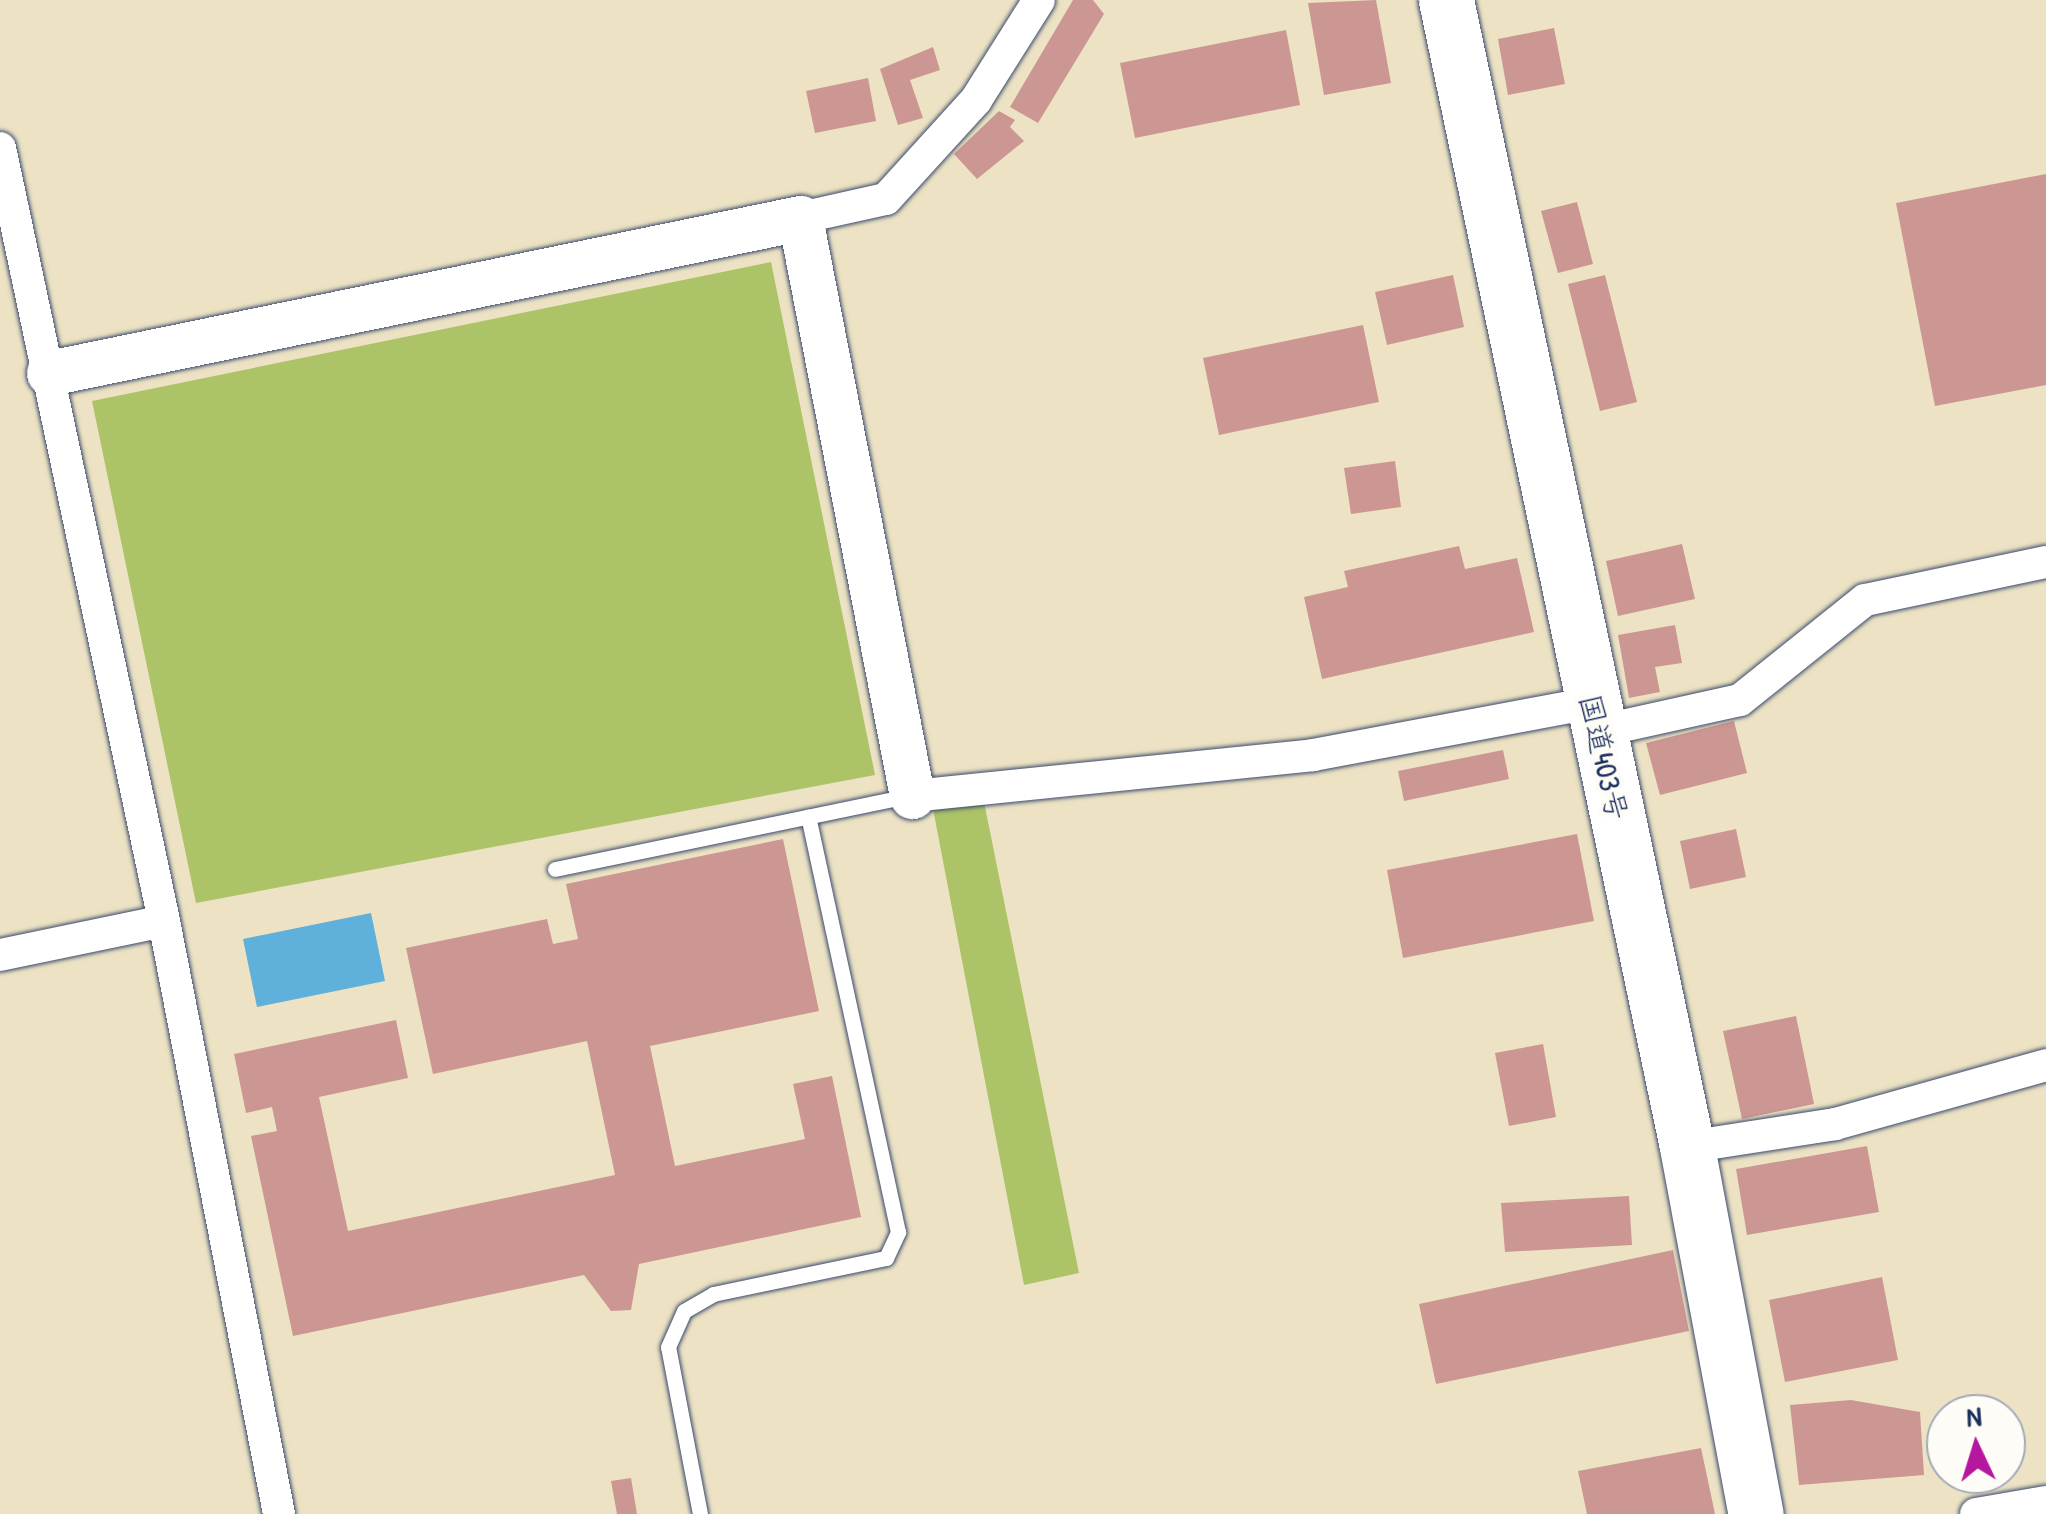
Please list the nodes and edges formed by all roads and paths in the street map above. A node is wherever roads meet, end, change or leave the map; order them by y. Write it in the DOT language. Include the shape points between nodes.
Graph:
graph roads {
  1 [pos="1038,0"];
  2 [pos="1446,0"];
  3 [pos="0,148"];
  4 [pos="800,218"];
  5 [pos="49,374"];
  6 [pos="2046,562"];
  7 [pos="1595,717"];
  8 [pos="912,796"];
  9 [pos="808,817"];
  10 [pos="554,868"];
  11 [pos="164,921"];
  12 [pos="0,955"];
  13 [pos="2046,1065"];
  14 [pos="1687,1147"];
  15 [pos="2046,1502"];
  16 [pos="279,1514"];
  17 [pos="700,1514"];
  18 [pos="1756,1514"];
  19 [pos="1976,1514"];
  1 -- 4 [label="street" via="976,100 886,199"];
  2 -- 7 [label="highway, 国道403号"];
  3 -- 5 [label="street"];
  4 -- 5 [label="street"];
  4 -- 8 [label="street"];
  5 -- 11 [label="street"];
  6 -- 7 [label="street" via="1865,600 1740,700"];
  7 -- 8 [label="street" via="1313,755"];
  7 -- 14 [label="highway, 国道403号"];
  8 -- 9 [label="lane"];
  9 -- 10 [label="lane"];
  9 -- 17 [label="lane" via="898,1232 886,1258 713,1294 684,1311 668,1347"];
  11 -- 12 [label="street"];
  11 -- 16 [label="street"];
  13 -- 14 [label="street" via="1835,1124"];
  14 -- 18 [label="highway, 国道403号"];
  15 -- 19 [label="street"];
}
